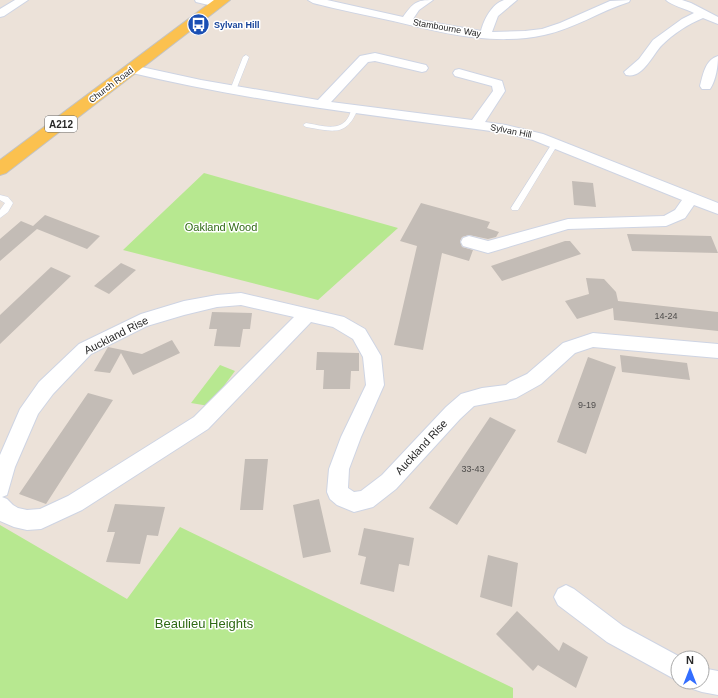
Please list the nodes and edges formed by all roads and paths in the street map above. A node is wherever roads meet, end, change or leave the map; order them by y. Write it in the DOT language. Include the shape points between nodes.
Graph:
graph roads {
  1 [pos="23,0"];
  2 [pos="200,0"];
  3 [pos="313,0"];
  4 [pos="428,0"];
  5 [pos="512,0"];
  6 [pos="625,0"];
  7 [pos="671,0"];
  8 [pos="220,2"];
  9 [pos="326,2"];
  10 [pos="704,13"];
  11 [pos="0,14"];
  12 [pos="406,21"];
  13 [pos="718,21"];
  14 [pos="486,35"];
  15 [pos="246,56"];
  16 [pos="718,60"];
  17 [pos="422,68"];
  18 [pos="132,69"];
  19 [pos="630,72"];
  20 [pos="459,73"];
  21 [pos="706,86"];
  22 [pos="232,90"];
  23 [pos="321,104"];
  24 [pos="355,108"];
  25 [pos="306,125"];
  26 [pos="476,125"];
  27 [pos="555,144"];
  28 [pos="0,170"];
  29 [pos="0,197"];
  30 [pos="691,199"];
  31 [pos="515,208"];
  32 [pos="718,209"];
  33 [pos="0,215"];
  34 [pos="469,242"];
  35 [pos="308,314"];
  36 [pos="718,351"];
  37 [pos="0,488"];
  38 [pos="0,506"];
  39 [pos="566,596"];
  40 [pos="670,665"];
  1 -- 11 [label="street"];
  2 -- 8 [label="street"];
  3 -- 9 [label="street, Stambourne Way"];
  4 -- 12 [label="street" via="415,8"];
  5 -- 14 [label="street" via="493,14"];
  6 -- 14 [label="street, Stambourne Way" via="557,28 522,35"];
  7 -- 10 [label="street" via="687,4"];
  8 -- 18 [label="main road, Church Road / A212"];
  9 -- 12 [label="street, Stambourne Way"];
  10 -- 13 [label="street"];
  10 -- 19 [label="street" via="686,21 657,44 643,62"];
  12 -- 14 [label="street, Stambourne Way"];
  15 -- 22 [label="lane"];
  16 -- 21 [label="street" via="711,68"];
  17 -- 23 [label="street" via="375,57 364,59"];
  18 -- 22 [label="street, Sylvan Hill"];
  18 -- 28 [label="main road, Church Road / A212"];
  20 -- 26 [label="street" via="498,84 499,91"];
  22 -- 23 [label="street, Sylvan Hill"];
  23 -- 24 [label="street, Sylvan Hill"];
  24 -- 25 [label="lane" via="348,125 340,129"];
  24 -- 26 [label="street, Sylvan Hill"];
  26 -- 27 [label="street, Sylvan Hill" via="512,130"];
  27 -- 30 [label="street, Sylvan Hill"];
  27 -- 31 [label="lane"];
  29 -- 33 [label="lane" via="8,203"];
  30 -- 32 [label="street, Sylvan Hill"];
  30 -- 34 [label="street" via="680,214 666,221 568,224 488,247"];
  35 -- 36 [label="street, Auckland Rise" via="338,322 359,334 372,356 375,385 339,469 337,492 354,502 366,500 389,482 468,400 517,388 534,379 569,348 593,340"];
  35 -- 37 [label="street, Auckland Rise" via="241,299 217,301 141,321 85,349 46,388 30,409"];
  35 -- 38 [label="street" via="201,423 75,503 41,519 27,520 14,517"];
  39 -- 40 [label="street" via="615,634"];
}
